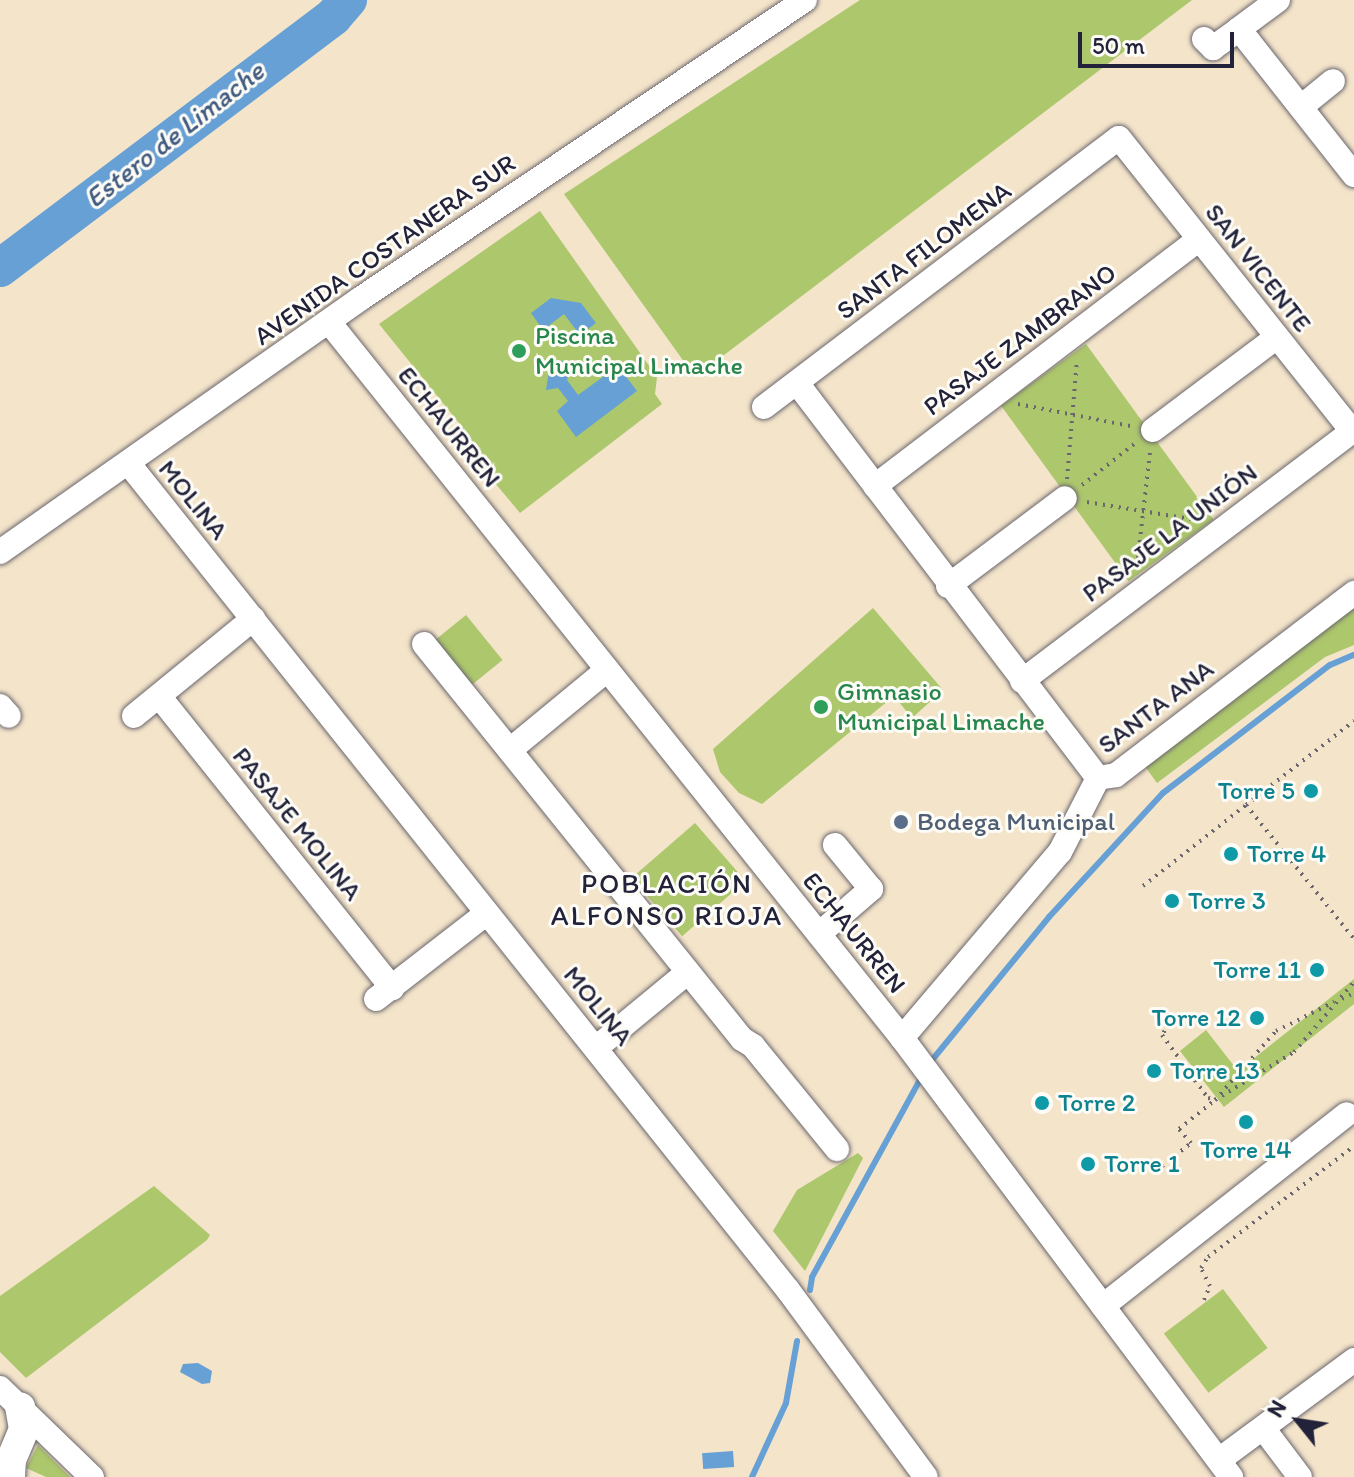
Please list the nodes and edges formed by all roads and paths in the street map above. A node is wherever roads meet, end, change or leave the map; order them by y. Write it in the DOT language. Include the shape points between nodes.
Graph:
graph roads {
  1 [pos="805,0"];
  2 [pos="1278,0"];
  3 [pos="1239,29"];
  4 [pos="1204,39"];
  5 [pos="1333,81"];
  6 [pos="1301,107"];
  7 [pos="1119,138"];
  8 [pos="1354,175"];
  9 [pos="1199,239"];
  10 [pos="329,322"];
  11 [pos="1079,331"];
  12 [pos="1277,337"];
  13 [pos="797,383"];
  14 [pos="990,399"];
  15 [pos="764,407"];
  16 [pos="1074,415"];
  17 [pos="1153,430"];
  18 [pos="1353,432"];
  19 [pos="129,464"];
  20 [pos="875,486"];
  21 [pos="1065,498"];
  22 [pos="1143,511"];
  23 [pos="1226,525"];
  24 [pos="0,552"];
  25 [pos="948,586"];
  26 [pos="1354,593"];
  27 [pos="1133,596"];
  28 [pos="253,619"];
  29 [pos="424,644"];
  30 [pos="607,670"];
  31 [pos="1022,681"];
  32 [pos="159,696"];
  33 [pos="134,716"];
  34 [pos="1354,721"];
  35 [pos="510,750"];
  36 [pos="1098,778"];
  37 [pos="1246,805"];
  38 [pos="835,845"];
  39 [pos="1143,886"];
  40 [pos="487,913"];
  41 [pos="819,934"];
  42 [pos="1354,939"];
  43 [pos="688,972"];
  44 [pos="1354,982"];
  45 [pos="1354,993"];
  46 [pos="1338,1001"];
  47 [pos="1173,1017"];
  48 [pos="902,1038"];
  49 [pos="596,1048"];
  50 [pos="1215,1100"];
  51 [pos="1347,1114"];
  52 [pos="1354,1146"];
  53 [pos="837,1149"];
  54 [pos="1156,1171"];
  55 [pos="1204,1300"];
  56 [pos="1103,1306"];
  57 [pos="1354,1360"];
  58 [pos="10,1397"];
  59 [pos="1263,1428"];
  60 [pos="1225,1469"];
  61 [pos="12,1471"];
  62 [pos="92,1477"];
  63 [pos="926,1477"];
  64 [pos="1300,1477"];
  1 -- 10 [label="street, AVENIDA COSTANERA SUR"];
  2 -- 3 [label="street"];
  3 -- 4 [label="street" via="1213,48"];
  3 -- 6 [label="street"];
  5 -- 6 [label="street"];
  6 -- 8 [label="street"];
  7 -- 9 [label="street, SAN VICENTE"];
  7 -- 13 [label="street, SANTA FILOMENA"];
  9 -- 11 [label="street, PASAJE ZAMBRANO"];
  9 -- 12 [label="street, SAN VICENTE"];
  10 -- 19 [label="street, AVENIDA COSTANERA SUR"];
  10 -- 30 [label="street, ECHAURREN"];
  11 -- 14 [label="street, PASAJE ZAMBRANO"];
  11 -- 16 [label="path"];
  12 -- 17 [label="street"];
  12 -- 18 [label="street, SAN VICENTE"];
  13 -- 15 [label="street, SANTA FILOMENA"];
  13 -- 20 [label="street"];
  14 -- 16 [label="path"];
  14 -- 20 [label="street, PASAJE ZAMBRANO"];
  16 -- 17 [label="path"];
  16 -- 21 [label="path"];
  17 -- 21 [label="path"];
  17 -- 22 [label="path"];
  18 -- 23 [label="street, PASAJE LA UNIÓN"];
  19 -- 24 [label="street, AVENIDA COSTANERA SUR"];
  19 -- 28 [label="street, MOLINA"];
  20 -- 25 [label="street"];
  21 -- 22 [label="path"];
  21 -- 25 [label="street"];
  22 -- 23 [label="path"];
  22 -- 27 [label="path"];
  23 -- 27 [label="street, PASAJE LA UNIÓN"];
  25 -- 31 [label="street"];
  26 -- 36 [label="street, SANTA ANA" via="1116,775"];
  27 -- 31 [label="street, PASAJE LA UNIÓN"];
  28 -- 32 [label="street"];
  28 -- 40 [label="street, MOLINA"];
  29 -- 35 [label="street"];
  30 -- 35 [label="street"];
  30 -- 41 [label="street, ECHAURREN"];
  31 -- 36 [label="street"];
  32 -- 33 [label="street"];
  32 -- 40 [label="street, PASAJE MOLINA" via="384,993"];
  34 -- 37 [label="path"];
  35 -- 43 [label="street"];
  36 -- 48 [label="street, SANTA ANA" via="1060,852"];
  37 -- 39 [label="path"];
  37 -- 42 [label="path"];
  38 -- 41 [label="street" via="871,889"];
  40 -- 49 [label="street, MOLINA"];
  41 -- 48 [label="street, ECHAURREN"];
  43 -- 49 [label="street"];
  43 -- 53 [label="street"];
  44 -- 46 [label="path"];
  45 -- 46 [label="path"];
  46 -- 50 [label="path" via="1294,1052"];
  46 -- 50 [label="path" via="1276,1031"];
  47 -- 50 [label="path" via="1162,1035 1208,1098"];
  48 -- 56 [label="street, ECHAURREN"];
  49 -- 63 [label="street, MOLINA" via="788,1290"];
  50 -- 54 [label="path" via="1179,1129 1191,1143"];
  51 -- 56 [label="street"];
  52 -- 55 [label="path" via="1208,1257 1201,1268 1210,1286"];
  56 -- 60 [label="street, ECHAURREN"];
  57 -- 59 [label="street"];
  58 -- 61 [label="main road" via="22,1438"];
  58 -- 62 [label="street"];
  59 -- 60 [label="street"];
  59 -- 64 [label="street"];
}
